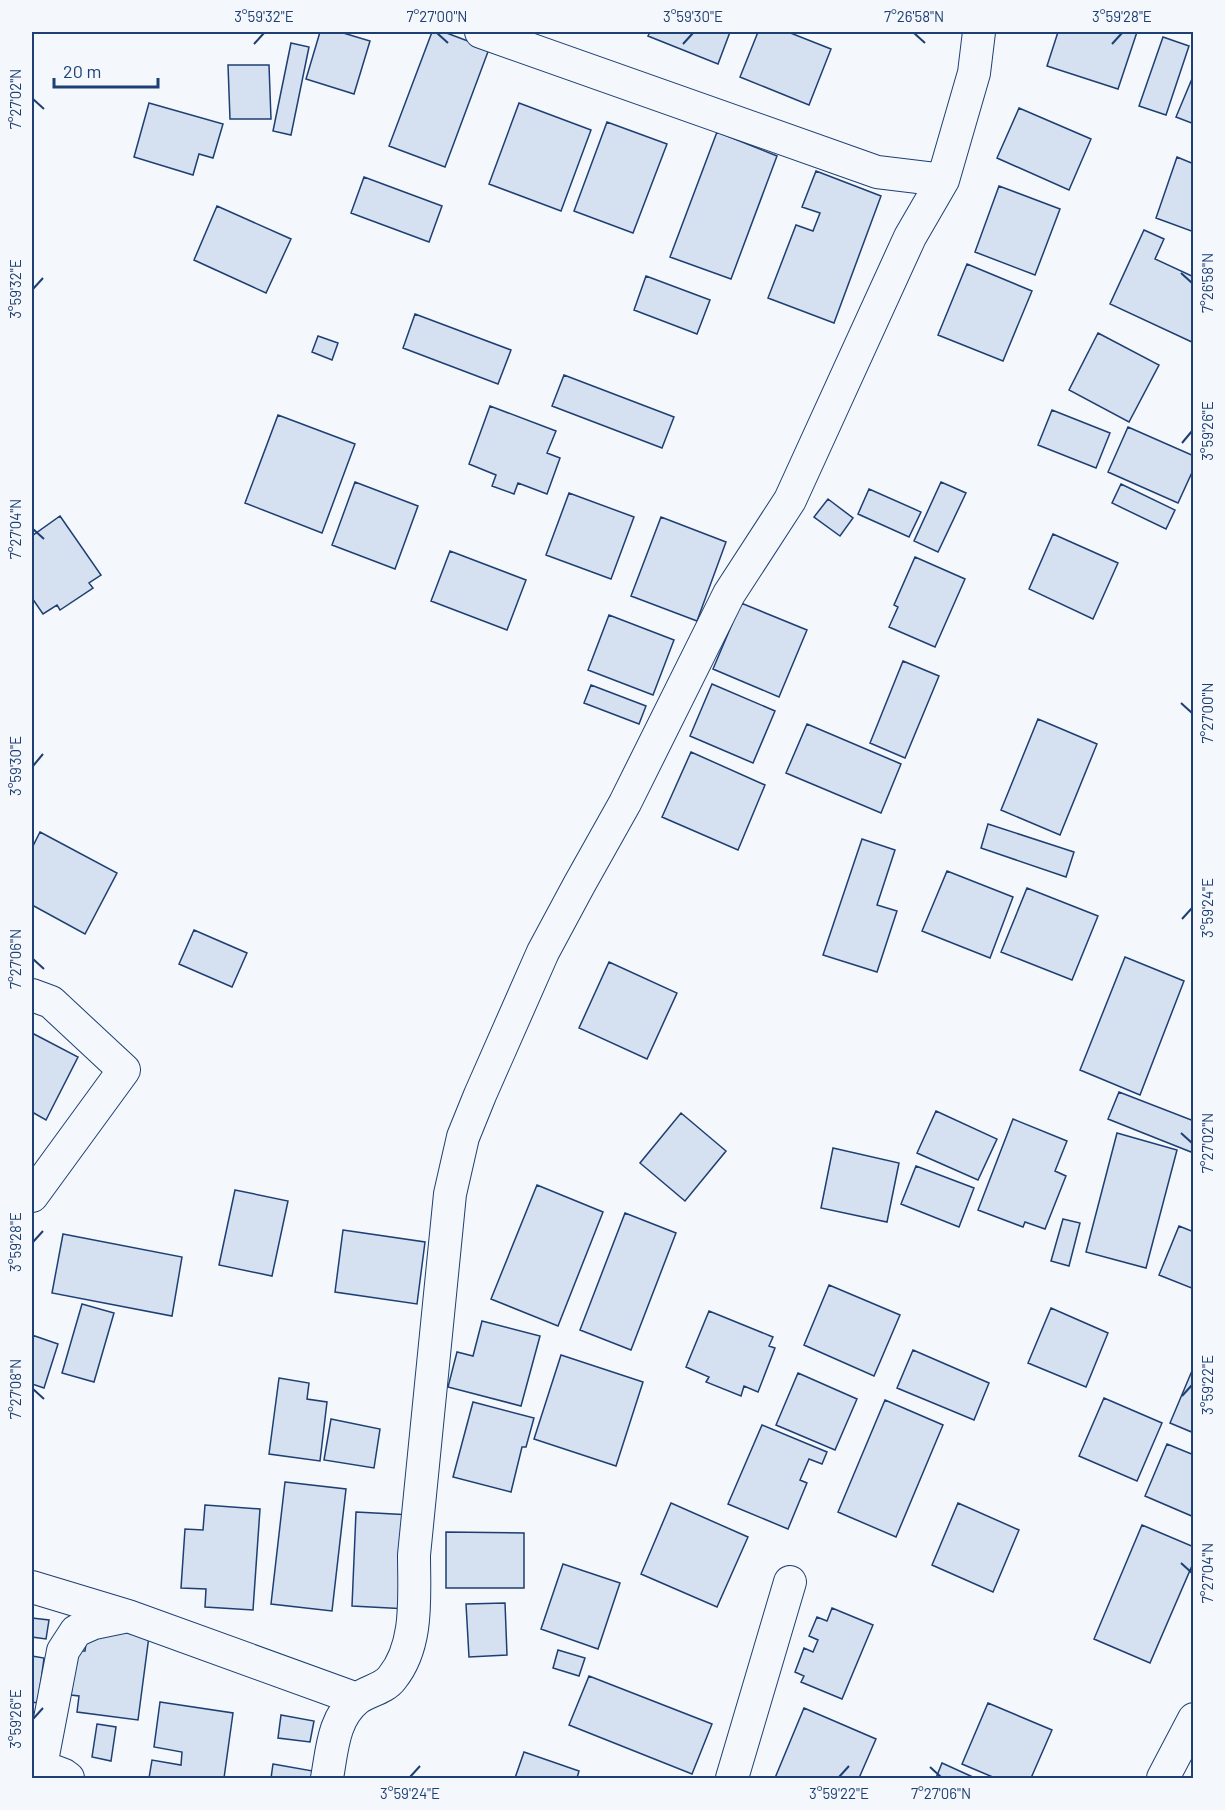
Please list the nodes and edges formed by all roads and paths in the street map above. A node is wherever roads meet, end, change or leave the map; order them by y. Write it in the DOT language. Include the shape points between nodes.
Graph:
graph roads {
  1 [pos="481,32"];
  2 [pos="979,32"];
  3 [pos="943,180"];
  4 [pos="32,995"];
  5 [pos="32,1196"];
  6 [pos="790,1582"];
  7 [pos="32,1587"];
  8 [pos="129,1616"];
  9 [pos="357,1699"];
  10 [pos="1194,1719"];
  11 [pos="47,1769"];
  12 [pos="327,1779"];
  13 [pos="732,1779"];
  14 [pos="1163,1779"];
  1 -- 3 [label="street" via="877,172"];
  2 -- 3 [label="street" via="974,73"];
  3 -- 9 [label="street" via="910,237 790,500 729,594 625,803 543,952 480,1095 464,1137 450,1194 414,1555 411,1643 391,1681"];
  4 -- 5 [label="street" via="51,1002 124,1070"];
  6 -- 13 [label="street"];
  7 -- 8 [label="street"];
  8 -- 9 [label="street"];
  8 -- 11 [label="street" via="76,1631 63,1651"];
  9 -- 12 [label="street" via="340,1718"];
  10 -- 14 [label="street"];
}
